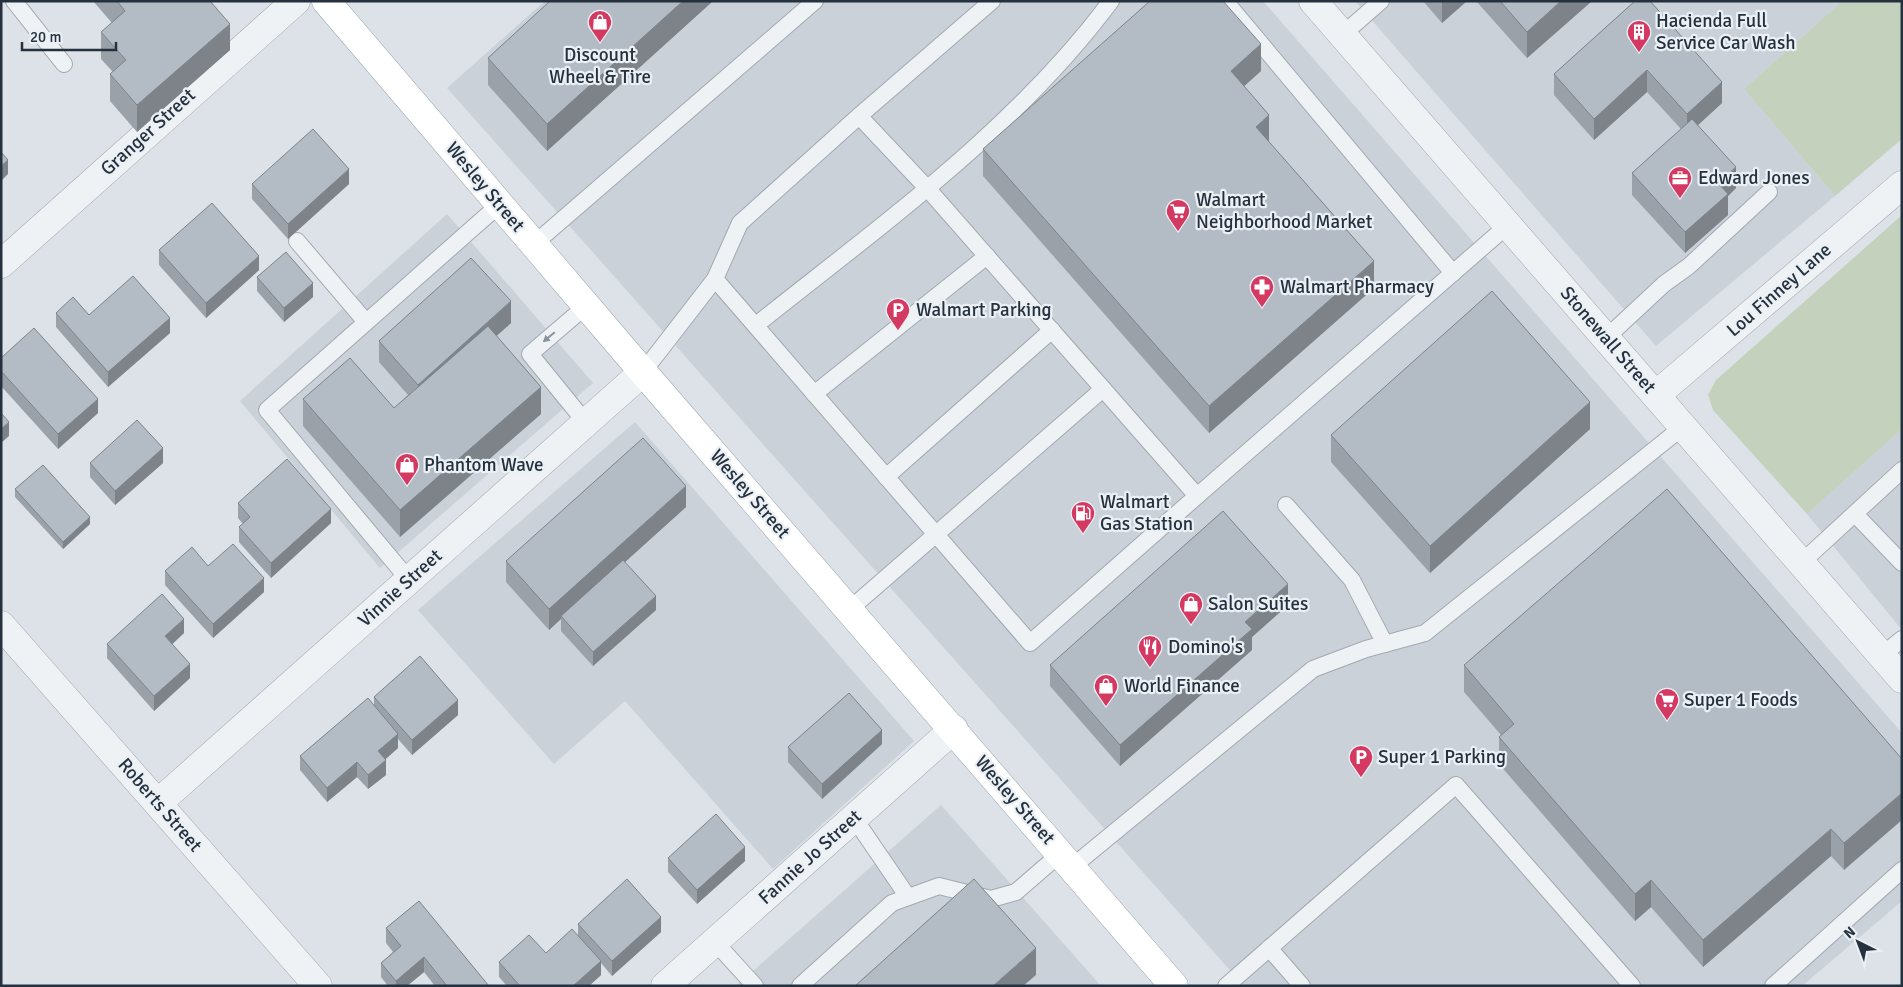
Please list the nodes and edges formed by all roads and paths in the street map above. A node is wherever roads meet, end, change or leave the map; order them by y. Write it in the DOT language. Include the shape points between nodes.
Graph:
graph roads {
  1 [pos="14,1"];
  2 [pos="296,1"];
  3 [pos="326,1"];
  4 [pos="815,1"];
  5 [pos="992,1"];
  6 [pos="1111,1"];
  7 [pos="1225,1"];
  8 [pos="1313,1"];
  9 [pos="1381,1"];
  10 [pos="1342,36"];
  11 [pos="64,64"];
  12 [pos="859,116"];
  13 [pos="1902,185"];
  14 [pos="927,188"];
  15 [pos="1769,192"];
  16 [pos="500,204"];
  17 [pos="1508,225"];
  18 [pos="297,241"];
  19 [pos="534,244"];
  20 [pos="987,256"];
  21 [pos="1,264"];
  22 [pos="1453,273"];
  23 [pos="715,279"];
  24 [pos="586,306"];
  25 [pos="366,322"];
  26 [pos="756,326"];
  27 [pos="1052,330"];
  28 [pos="1606,338"];
  29 [pos="643,372"];
  30 [pos="1103,389"];
  31 [pos="814,394"];
  32 [pos="1656,395"];
  33 [pos="586,423"];
  34 [pos="1684,426"];
  35 [pos="1902,470"];
  36 [pos="886,477"];
  37 [pos="1197,496"];
  38 [pos="1286,505"];
  39 [pos="1855,514"];
  40 [pos="935,535"];
  41 [pos="1802,563"];
  42 [pos="1902,564"];
  43 [pos="409,580"];
  44 [pos="850,609"];
  45 [pos="1,625"];
  46 [pos="1902,638"];
  47 [pos="1386,644"];
  48 [pos="1881,656"];
  49 [pos="1902,680"];
  50 [pos="954,729"];
  51 [pos="158,803"];
  52 [pos="854,818"];
  53 [pos="1066,860"];
  54 [pos="1902,870"];
  55 [pos="908,897"];
  56 [pos="715,942"];
  57 [pos="1269,948"];
  58 [pos="318,986"];
  59 [pos="665,986"];
  60 [pos="755,986"];
  61 [pos="800,986"];
  62 [pos="1174,986"];
  63 [pos="1226,986"];
  64 [pos="1302,986"];
  65 [pos="1632,986"];
  66 [pos="1773,986"];
  1 -- 11 [label="lane"];
  2 -- 21 [label="street, Granger Street"];
  3 -- 16 [label="main road, Wesley Street"];
  4 -- 19 [label="lane"];
  5 -- 12 [label="lane"];
  6 -- 14 [label="lane" via="1093,26 1019,107"];
  7 -- 22 [label="lane"];
  8 -- 10 [label="street, Stonewall Street"];
  9 -- 10 [label="lane"];
  10 -- 17 [label="street, Stonewall Street"];
  12 -- 14 [label="lane"];
  12 -- 23 [label="lane" via="740,223"];
  13 -- 32 [label="street, Lou Finney Lane"];
  14 -- 20 [label="lane"];
  14 -- 26 [label="lane"];
  15 -- 28 [label="lane"];
  16 -- 19 [label="main road, Wesley Street"];
  16 -- 25 [label="lane"];
  17 -- 22 [label="lane"];
  17 -- 28 [label="street, Stonewall Street"];
  18 -- 25 [label="lane"];
  19 -- 24 [label="main road, Wesley Street"];
  20 -- 27 [label="lane"];
  20 -- 31 [label="lane"];
  22 -- 37 [label="lane"];
  23 -- 26 [label="lane"];
  23 -- 29 [label="lane"];
  24 -- 29 [label="main road, Wesley Street"];
  24 -- 33 [label="lane, one-way" via="530,354"];
  25 -- 43 [label="lane" via="267,410"];
  26 -- 31 [label="lane"];
  27 -- 30 [label="lane"];
  27 -- 36 [label="lane"];
  28 -- 32 [label="street, Stonewall Street"];
  29 -- 33 [label="street, Vinnie Street"];
  29 -- 44 [label="main road, Wesley Street"];
  30 -- 37 [label="lane"];
  30 -- 40 [label="lane"];
  31 -- 36 [label="lane"];
  32 -- 34 [label="street, Stonewall Street"];
  33 -- 43 [label="street, Vinnie Street"];
  34 -- 41 [label="street, Stonewall Street"];
  34 -- 47 [label="lane" via="1425,633"];
  35 -- 39 [label="lane"];
  36 -- 40 [label="lane"];
  37 -- 40 [label="lane" via="1030,643"];
  38 -- 47 [label="lane" via="1352,580"];
  39 -- 41 [label="lane"];
  39 -- 42 [label="lane"];
  40 -- 44 [label="lane"];
  41 -- 48 [label="street, Stonewall Street"];
  43 -- 51 [label="street, Vinnie Street"];
  44 -- 50 [label="main road, Wesley Street"];
  45 -- 51 [label="street, Roberts Street"];
  46 -- 48 [label="lane"];
  47 -- 53 [label="lane" via="1313,669"];
  48 -- 49 [label="street, Stonewall Street"];
  50 -- 52 [label="street, Fannie Jo Street"];
  50 -- 53 [label="main road, Wesley Street"];
  51 -- 58 [label="street, Roberts Street"];
  52 -- 55 [label="lane"];
  52 -- 56 [label="street, Fannie Jo Street"];
  53 -- 55 [label="lane" via="1016,892 992,898 939,886"];
  53 -- 62 [label="main road, Wesley Street"];
  54 -- 66 [label="lane"];
  55 -- 61 [label="lane" via="892,903"];
  56 -- 59 [label="street, Fannie Jo Street"];
  56 -- 60 [label="lane"];
  57 -- 63 [label="lane"];
  57 -- 64 [label="lane"];
  57 -- 65 [label="lane" via="1456,785"];
}
